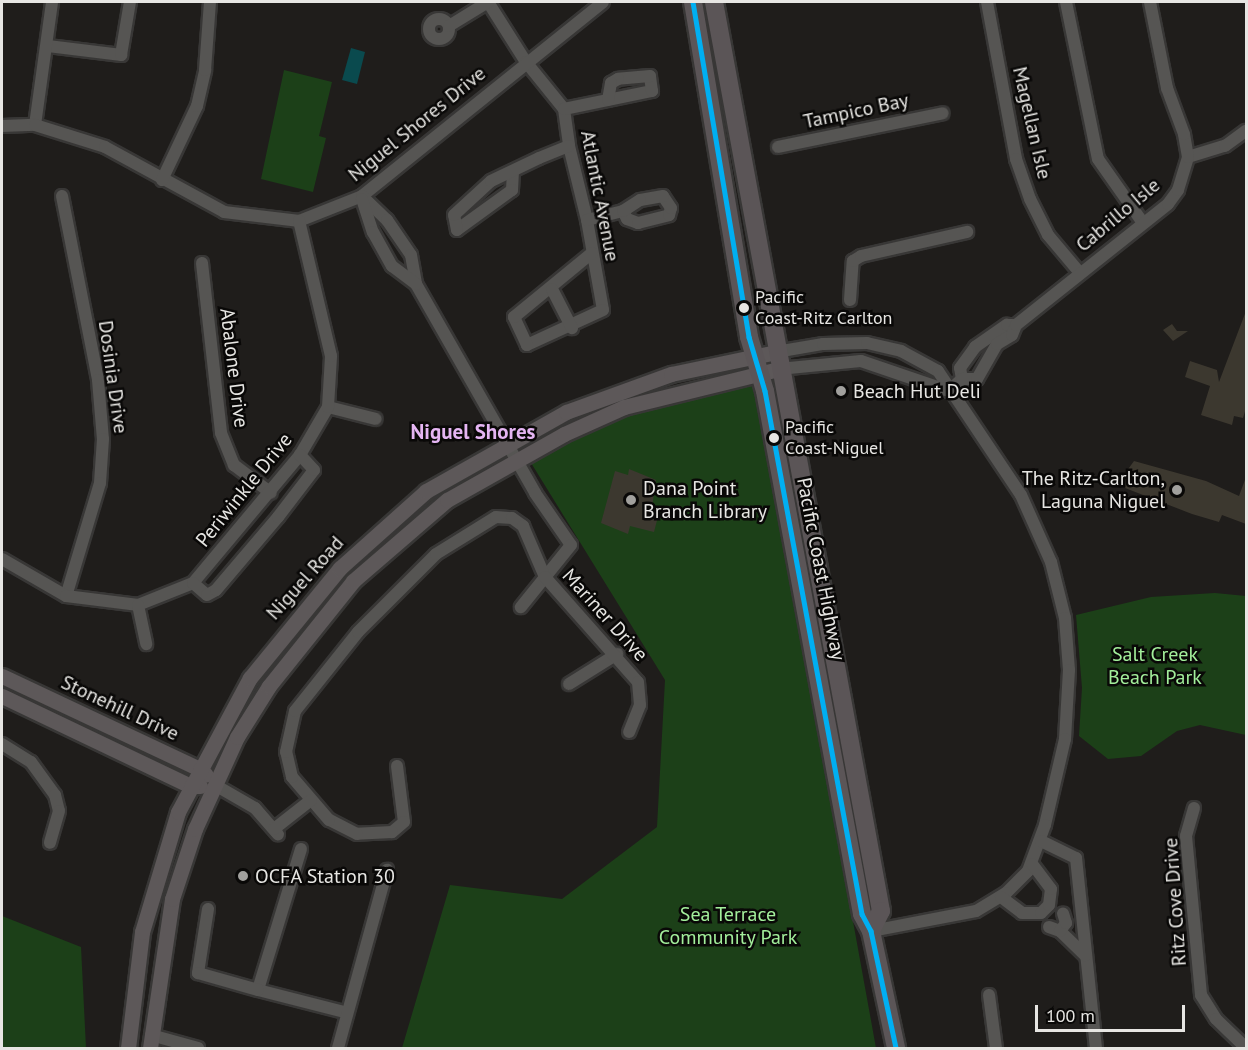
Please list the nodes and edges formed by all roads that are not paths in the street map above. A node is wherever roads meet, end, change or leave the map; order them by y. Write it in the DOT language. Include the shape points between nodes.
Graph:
graph roads {
  1 [pos="52,2"];
  2 [pos="129,2"];
  3 [pos="210,2"];
  4 [pos="488,2"];
  5 [pos="603,2"];
  6 [pos="693,2"];
  7 [pos="714,2"];
  8 [pos="987,2"];
  9 [pos="1066,2"];
  10 [pos="1150,2"];
  11 [pos="449,26"];
  12 [pos="48,46"];
  13 [pos="526,62"];
  14 [pos="608,100"];
  15 [pos="564,109"];
  16 [pos="943,112"];
  17 [pos="35,125"];
  18 [pos="2,126"];
  19 [pos="1246,131"];
  20 [pos="569,146"];
  21 [pos="778,147"];
  22 [pos="1188,157"];
  23 [pos="513,171"];
  24 [pos="162,180"];
  25 [pos="62,196"];
  26 [pos="362,196"];
  27 [pos="623,210"];
  28 [pos="299,220"];
  29 [pos="586,220"];
  30 [pos="1143,224"];
  31 [pos="968,232"];
  32 [pos="592,254"];
  33 [pos="202,263"];
  34 [pos="1080,273"];
  35 [pos="416,284"];
  36 [pos="552,289"];
  37 [pos="849,300"];
  38 [pos="572,328"];
  39 [pos="993,341"];
  40 [pos="971,352"];
  41 [pos="778,360"];
  42 [pos="988,363"];
  43 [pos="759,365"];
  44 [pos="962,379"];
  45 [pos="949,391"];
  46 [pos="328,407"];
  47 [pos="376,419"];
  48 [pos="507,443"];
  49 [pos="300,455"];
  50 [pos="516,458"];
  51 [pos="271,493"];
  52 [pos="2,559"];
  53 [pos="545,577"];
  54 [pos="193,583"];
  55 [pos="66,596"];
  56 [pos="138,605"];
  57 [pos="521,607"];
  58 [pos="146,644"];
  59 [pos="617,654"];
  60 [pos="2,676"];
  61 [pos="569,684"];
  62 [pos="2,696"];
  63 [pos="629,732"];
  64 [pos="2,744"];
  65 [pos="397,766"];
  66 [pos="201,769"];
  67 [pos="191,786"];
  68 [pos="214,786"];
  69 [pos="312,800"];
  70 [pos="1194,808"];
  71 [pos="1041,841"];
  72 [pos="50,843"];
  73 [pos="301,849"];
  74 [pos="1032,864"];
  75 [pos="387,870"];
  76 [pos="1001,897"];
  77 [pos="208,909"];
  78 [pos="1053,918"];
  79 [pos="871,931"];
  80 [pos="1083,941"];
  81 [pos="1084,955"];
  82 [pos="258,990"];
  83 [pos="989,995"];
  84 [pos="344,1012"];
  85 [pos="150,1042"];
  86 [pos="128,1048"];
  87 [pos="198,1048"];
  88 [pos="338,1048"];
  89 [pos="896,1048"];
  90 [pos="996,1048"];
  91 [pos="1096,1048"];
  92 [pos="1246,1048"];
  1 -- 12 [label="street"];
  2 -- 12 [label="street" via="121,55"];
  3 -- 24 [label="street" via="206,70 197,106"];
  4 -- 11 [label="street"];
  4 -- 13 [label="street, Atlantic Avenue"];
  5 -- 13 [label="street, Niguel Shores Drive"];
  6 -- 43 [label="highway, Pacific Coast Highway" via="749,337"];
  7 -- 41 [label="highway, Pacific Coast Highway"];
  8 -- 34 [label="street, Magellan Isle" via="1016,159 1048,235"];
  9 -- 30 [label="street" via="1098,159"];
  10 -- 22 [label="street" via="1167,88"];
  12 -- 17 [label="street"];
  13 -- 15 [label="street, Atlantic Avenue"];
  13 -- 26 [label="street, Niguel Shores Drive"];
  14 -- 15 [label="street"];
  15 -- 20 [label="street, Atlantic Avenue"];
  16 -- 21 [label="street, Tampico Bay"];
  17 -- 18 [label="street, Niguel Shores Drive"];
  17 -- 24 [label="street, Niguel Shores Drive" via="105,147"];
  19 -- 22 [label="street" via="1225,146"];
  20 -- 23 [label="street"];
  20 -- 29 [label="street, Atlantic Avenue"];
  22 -- 30 [label="street, Cabrillo Isle" via="1178,190"];
  23 -- 23 [label="street" via="491,182 454,215 457,230 512,190"];
  24 -- 28 [label="street, Niguel Shores Drive" via="224,212"];
  25 -- 55 [label="street, Dosinia Drive" via="98,380 103,438 100,483"];
  26 -- 28 [label="street, Niguel Shores Drive"];
  26 -- 35 [label="street, Mariner Drive" via="387,220 411,255"];
  26 -- 35 [label="street, Mariner Drive" via="373,232 392,266"];
  27 -- 29 [label="street"];
  28 -- 46 [label="street, Periwinkle Drive" via="331,356"];
  29 -- 32 [label="street, Atlantic Avenue"];
  30 -- 34 [label="street, Cabrillo Isle"];
  31 -- 37 [label="street" via="861,255 852,261"];
  32 -- 36 [label="street"];
  32 -- 38 [label="street, Atlantic Avenue" via="603,310"];
  33 -- 51 [label="street, Abalone Drive" via="221,433 234,465"];
  34 -- 39 [label="street, Cabrillo Isle" via="1016,325 1012,335"];
  35 -- 48 [label="street, Mariner Drive"];
  36 -- 38 [label="street"];
  36 -- 38 [label="street, Atlantic Avenue" via="513,321 526,345"];
  39 -- 40 [label="street, Cabrillo Isle"];
  39 -- 42 [label="street, Cabrillo Isle"];
  40 -- 42 [label="street"];
  40 -- 44 [label="street, Cabrillo Isle" via="960,368"];
  41 -- 43 [label="main road"];
  41 -- 45 [label="street" via="861,361"];
  41 -- 45 [label="street" via="823,344 867,343 920,359 938,371"];
  41 -- 79 [label="highway, Pacific Coast Highway" via="881,911"];
  42 -- 44 [label="street, Cabrillo Isle" via="977,379"];
  43 -- 48 [label="main road, Niguel Road" via="671,374 566,412"];
  43 -- 50 [label="main road, Niguel Road" via="624,407"];
  43 -- 79 [label="highway, Pacific Coast Highway" via="862,914"];
  44 -- 45 [label="street, Cabrillo Isle"];
  45 -- 71 [label="street" via="1021,495 1051,562 1065,618 1069,707"];
  46 -- 47 [label="street"];
  46 -- 49 [label="street, Periwinkle Drive"];
  48 -- 50 [label="street, Mariner Drive"];
  48 -- 66 [label="main road, Niguel Road" via="426,491 340,568 250,678"];
  49 -- 51 [label="street, Periwinkle Drive"];
  49 -- 54 [label="street" via="314,470 278,516 216,590 207,595"];
  50 -- 53 [label="street, Mariner Drive" via="571,545"];
  50 -- 68 [label="main road, Niguel Road" via="447,500 352,581 269,686 237,736"];
  51 -- 54 [label="street, Periwinkle Drive"];
  52 -- 55 [label="street"];
  53 -- 57 [label="street"];
  53 -- 59 [label="street, Mariner Drive"];
  53 -- 69 [label="street" via="529,535 512,518 496,517 435,554 358,632 295,711 286,752 292,777"];
  54 -- 56 [label="street, Periwinkle Drive"];
  55 -- 56 [label="street"];
  56 -- 58 [label="street"];
  59 -- 61 [label="street"];
  59 -- 63 [label="street, Mariner Drive" via="639,682 640,705"];
  60 -- 66 [label="main road, Stonehill Drive"];
  62 -- 67 [label="main road, Stonehill Drive"];
  64 -- 72 [label="street" via="31,762 55,795 59,811"];
  65 -- 69 [label="street" via="404,822 392,832 357,834 329,820"];
  66 -- 67 [label="main road, Niguel Road"];
  66 -- 68 [label="main road, Stonehill Drive"];
  67 -- 68 [label="main road, Stonehill Drive"];
  67 -- 86 [label="main road, Niguel Road" via="159,870 142,932"];
  68 -- 69 [label="street, Stonehill Drive" via="255,808 276,832"];
  68 -- 85 [label="main road, Niguel Road" via="172,899"];
  70 -- 92 [label="street, Ritz Cove Drive" via="1186,836 1201,995 1216,1019"];
  71 -- 74 [label="street"];
  71 -- 80 [label="street" via="1076,858"];
  73 -- 82 [label="street"];
  74 -- 76 [label="street"];
  74 -- 78 [label="street" via="1049,883"];
  75 -- 84 [label="street"];
  76 -- 78 [label="street" via="1022,913"];
  76 -- 79 [label="street" via="970,913"];
  77 -- 82 [label="street" via="198,973"];
  78 -- 80 [label="street"];
  78 -- 81 [label="street"];
  79 -- 89 [label="highway, Pacific Coast Highway"];
  80 -- 81 [label="street"];
  81 -- 91 [label="street"];
  82 -- 84 [label="street"];
  83 -- 90 [label="street"];
  84 -- 88 [label="street"];
  85 -- 87 [label="street"];
}
